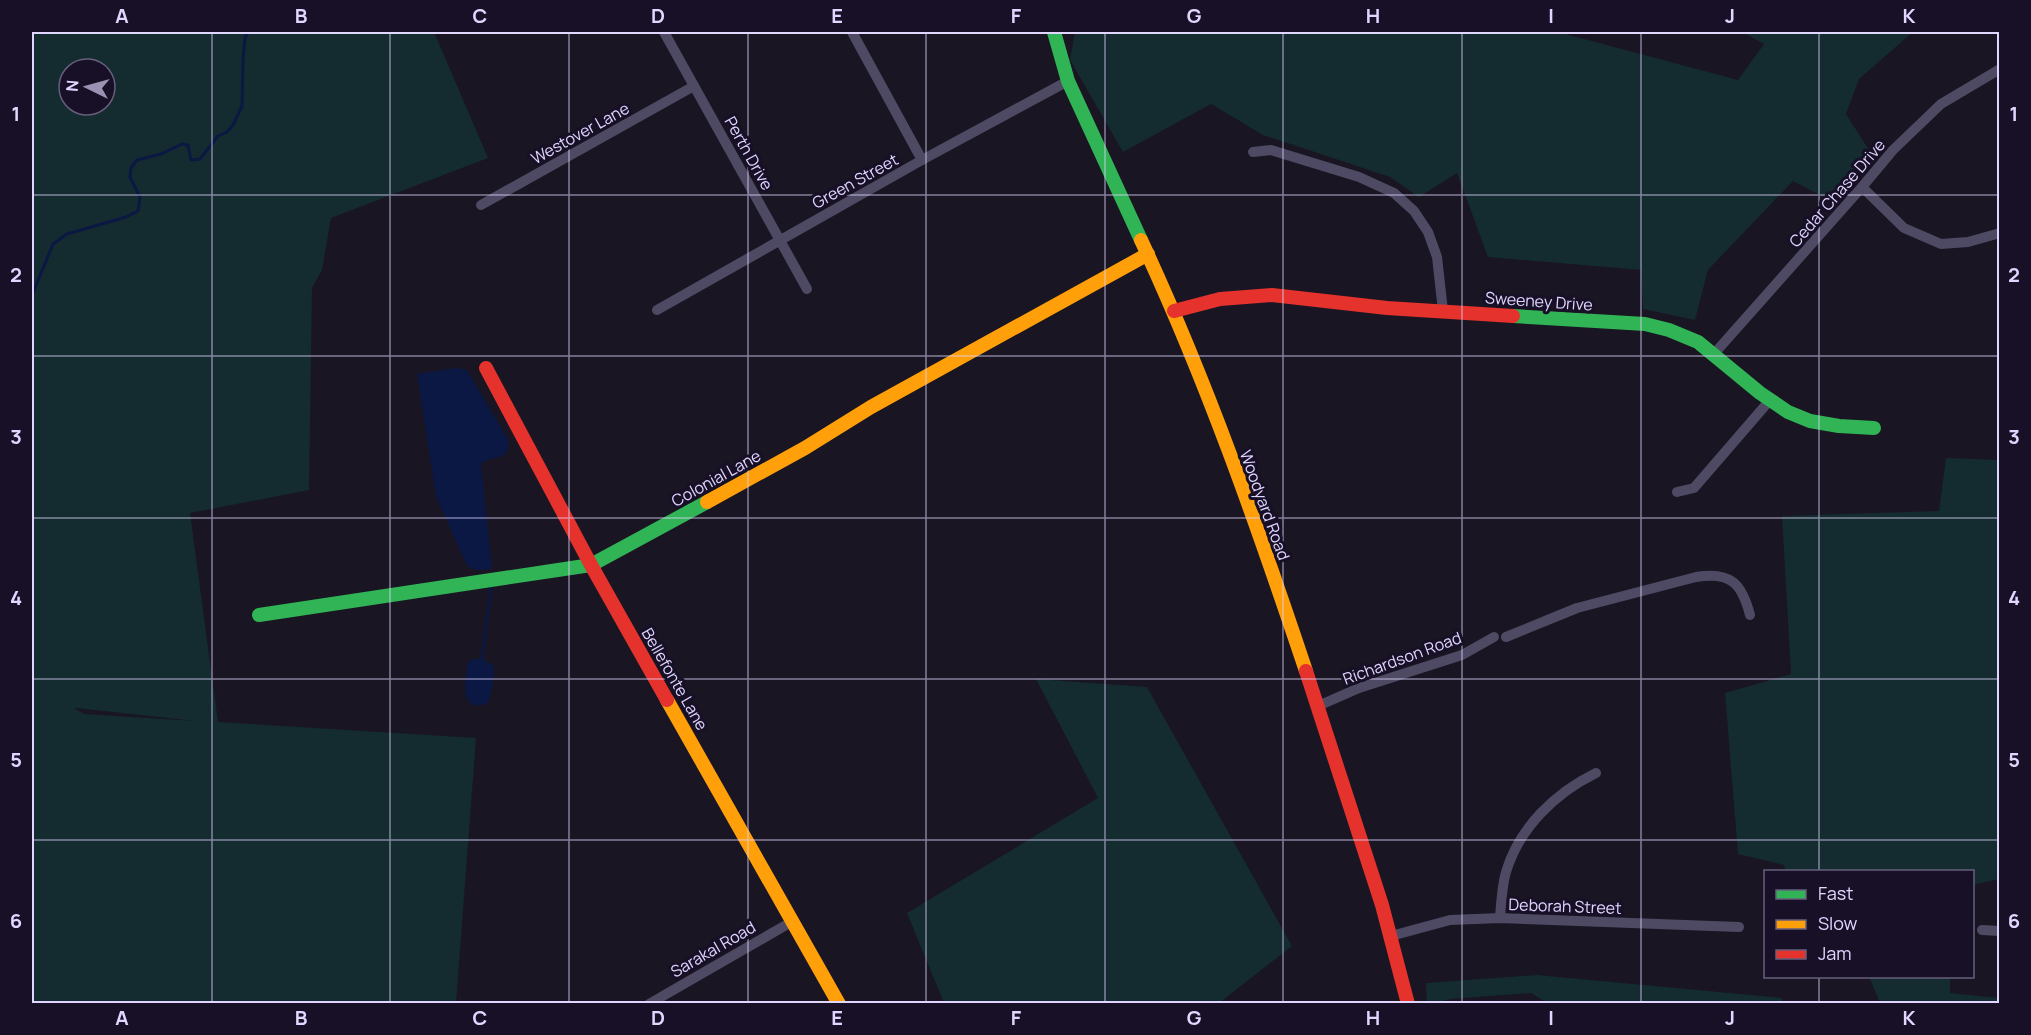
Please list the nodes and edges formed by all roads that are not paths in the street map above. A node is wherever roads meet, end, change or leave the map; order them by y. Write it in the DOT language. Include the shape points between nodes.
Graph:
graph roads {
  1 [pos="664,32"];
  2 [pos="852,32"];
  3 [pos="1054,32"];
  4 [pos="2000,69"];
  5 [pos="1068,81"];
  6 [pos="694,86"];
  7 [pos="1253,152"];
  8 [pos="922,160"];
  9 [pos="1863,187"];
  10 [pos="481,206"];
  11 [pos="2000,233"];
  12 [pos="779,240"];
  13 [pos="1148,254"];
  14 [pos="807,289"];
  15 [pos="657,310"];
  16 [pos="1174,311"];
  17 [pos="1443,311"];
  18 [pos="1713,355"];
  19 [pos="486,368"];
  20 [pos="1770,400"];
  21 [pos="1874,428"];
  22 [pos="1677,492"];
  23 [pos="591,565"];
  24 [pos="259,615"];
  25 [pos="1750,615"];
  26 [pos="1318,706"];
  27 [pos="1596,773"];
  28 [pos="1500,918"];
  29 [pos="793,921"];
  30 [pos="1739,927"];
  31 [pos="1982,930"];
  32 [pos="2000,931"];
  33 [pos="1391,936"];
  34 [pos="649,1004"];
  35 [pos="839,1004"];
  36 [pos="1408,1004"];
  1 -- 6 [label="street, Perth Drive"];
  2 -- 8 [label="street"];
  3 -- 5 [label="street, Woodyard Road"];
  4 -- 9 [label="street, Cedar Chase Drive" via="1941,104 1893,150"];
  5 -- 8 [label="street, Green Street"];
  5 -- 13 [label="street, Woodyard Road"];
  6 -- 10 [label="street, Westover Lane"];
  6 -- 12 [label="street, Perth Drive"];
  7 -- 17 [label="street" via="1270,150 1359,177 1394,193 1414,211 1428,232 1437,257"];
  8 -- 12 [label="street, Green Street"];
  9 -- 11 [label="street" via="1904,228 1941,244"];
  9 -- 18 [label="street, Cedar Chase Drive"];
  12 -- 14 [label="street, Perth Drive"];
  12 -- 15 [label="street, Green Street"];
  13 -- 16 [label="street, Woodyard Road"];
  13 -- 23 [label="street, Colonial Lane"];
  16 -- 17 [label="street, Sweeney Drive" via="1220,299 1272,296"];
  16 -- 26 [label="street, Woodyard Road" via="1263,545"];
  17 -- 18 [label="street, Sweeney Drive" via="1645,324 1698,342"];
  18 -- 20 [label="street, Sweeney Drive"];
  19 -- 23 [label="street, Bellefonte Lane"];
  20 -- 21 [label="street, Sweeney Drive" via="1810,422"];
  20 -- 22 [label="street" via="1694,488"];
  23 -- 24 [label="street, Colonial Lane"];
  23 -- 29 [label="street, Bellefonte Lane"];
  25 -- 26 [label="street, Richardson Road" via="1745,594 1735,583 1716,574 1707,575 1577,608 1462,655"];
  26 -- 33 [label="street, Woodyard Road"];
  27 -- 28 [label="street" via="1555,800 1522,836 1506,873"];
  28 -- 30 [label="street, Deborah Street"];
  28 -- 33 [label="street, Deborah Street" via="1450,920"];
  29 -- 34 [label="street, Sarakal Road"];
  29 -- 35 [label="street, Bellefonte Lane"];
  31 -- 32 [label="street"];
  33 -- 36 [label="street, Woodyard Road"];
}
